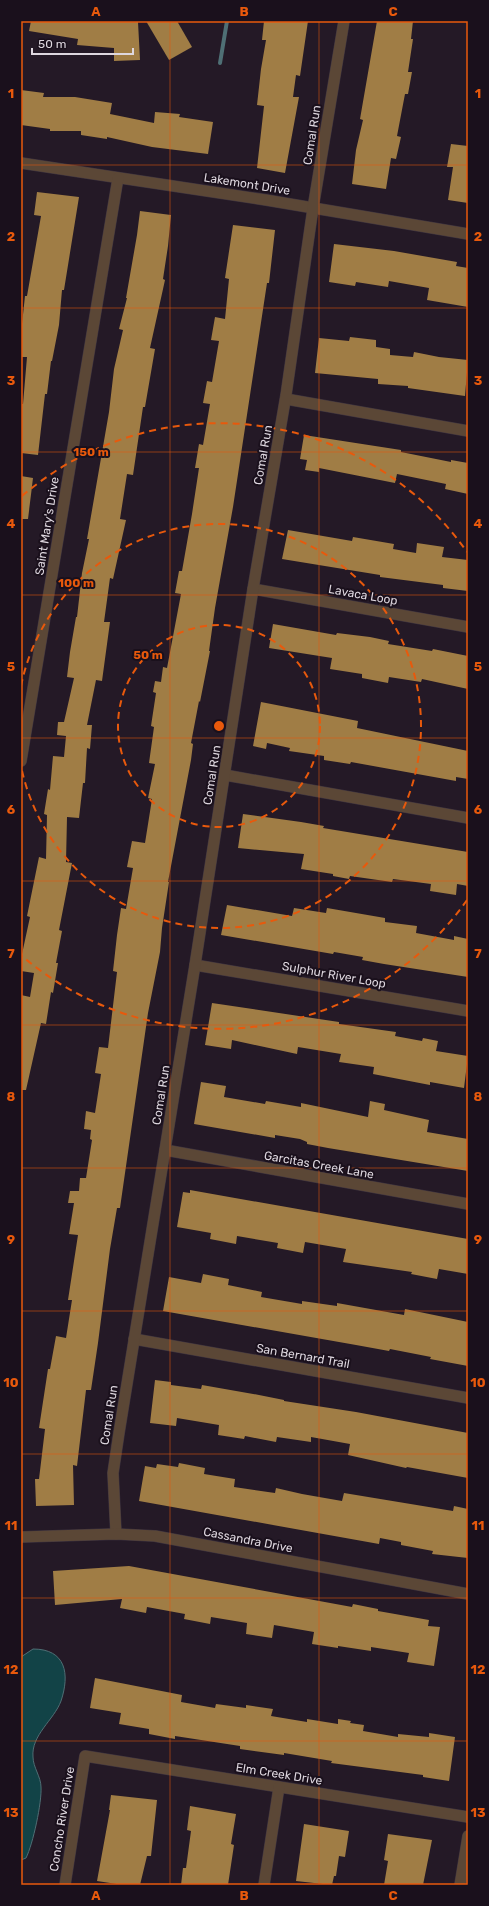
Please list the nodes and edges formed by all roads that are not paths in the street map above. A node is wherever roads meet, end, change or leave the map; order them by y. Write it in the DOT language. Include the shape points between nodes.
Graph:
graph roads {
  1 [pos="344,21"];
  2 [pos="21,163"];
  3 [pos="118,178"];
  4 [pos="313,208"];
  5 [pos="468,234"];
  6 [pos="286,400"];
  7 [pos="468,431"];
  8 [pos="253,589"];
  9 [pos="468,627"];
  10 [pos="21,761"];
  11 [pos="225,775"];
  12 [pos="468,818"];
  13 [pos="195,965"];
  14 [pos="468,1011"];
  15 [pos="165,1150"];
  16 [pos="468,1204"];
  17 [pos="134,1339"];
  18 [pos="468,1398"];
  19 [pos="116,1534"];
  20 [pos="21,1537"];
  21 [pos="468,1594"];
  22 [pos="85,1756"];
  23 [pos="279,1787"];
  24 [pos="468,1817"];
  25 [pos="468,1836"];
  26 [pos="65,1885"];
  27 [pos="264,1885"];
  28 [pos="460,1885"];
  1 -- 4 [label="street, Comal Run"];
  2 -- 3 [label="street, Lakemont Drive"];
  3 -- 4 [label="street, Lakemont Drive"];
  3 -- 10 [label="street, Saint Mary's Drive"];
  4 -- 5 [label="street, Lakemont Drive"];
  4 -- 6 [label="street, Comal Run"];
  6 -- 7 [label="street"];
  6 -- 8 [label="street, Comal Run"];
  8 -- 9 [label="street, Lavaca Loop"];
  8 -- 11 [label="street, Comal Run"];
  11 -- 12 [label="street"];
  11 -- 13 [label="street, Comal Run"];
  13 -- 14 [label="street, Sulphur River Loop"];
  13 -- 15 [label="street, Comal Run"];
  15 -- 16 [label="street, Garcitas Creek Lane"];
  15 -- 17 [label="street, Comal Run"];
  17 -- 18 [label="street, San Bernard Trail"];
  17 -- 19 [label="street, Comal Run" via="113,1473"];
  19 -- 20 [label="street, Cassandra Drive"];
  19 -- 21 [label="street, Cassandra Drive" via="155,1536"];
  22 -- 23 [label="street, Elm Creek Drive"];
  22 -- 26 [label="street, Concho River Drive"];
  23 -- 24 [label="street, Elm Creek Drive"];
  23 -- 27 [label="street"];
  25 -- 28 [label="street"];
}
